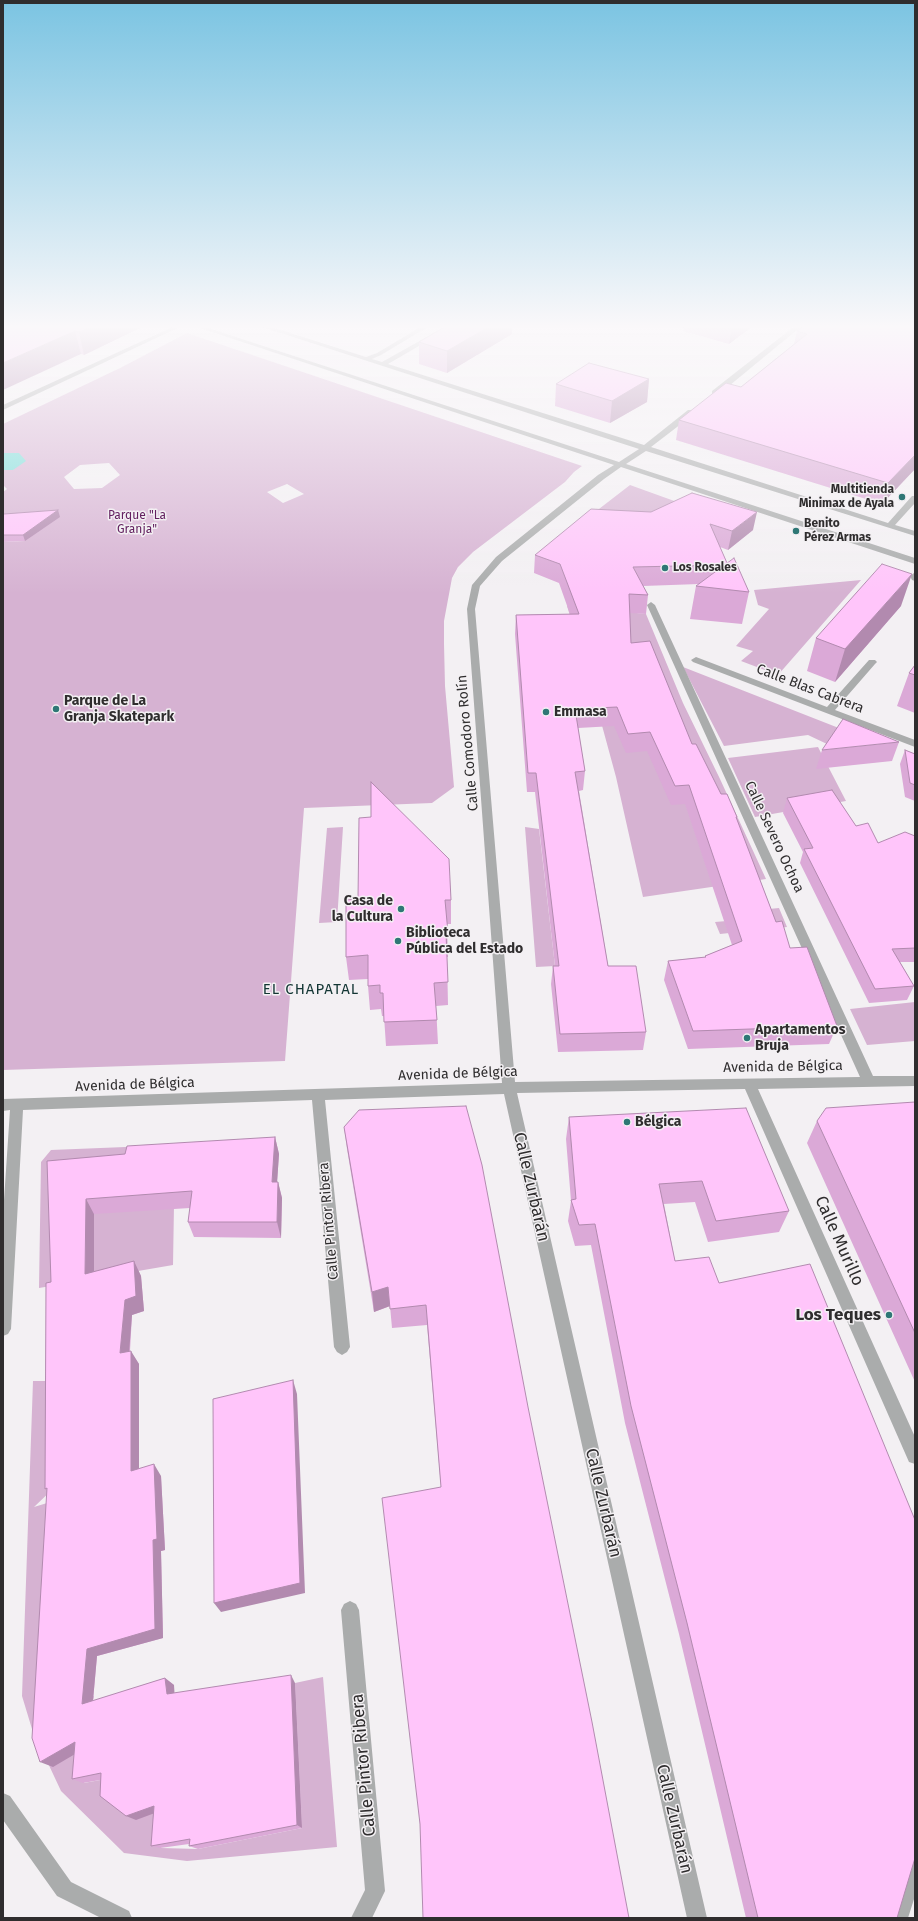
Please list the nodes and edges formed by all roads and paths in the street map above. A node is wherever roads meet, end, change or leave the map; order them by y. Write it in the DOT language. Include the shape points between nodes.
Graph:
graph roads {
  1 [pos="469,415"];
  2 [pos="540,415"];
  3 [pos="687,415"];
  4 [pos="644,448"];
  5 [pos="621,464"];
  6 [pos="915,498"];
  7 [pos="889,526"];
  8 [pos="915,534"];
  9 [pos="915,561"];
  10 [pos="651,605"];
  11 [pos="696,660"];
  12 [pos="872,662"];
  13 [pos="828,711"];
  14 [pos="915,744"];
  15 [pos="915,1080"];
  16 [pos="869,1082"];
  17 [pos="749,1084"];
  18 [pos="509,1088"];
  19 [pos="318,1095"];
  20 [pos="10,1105"];
  21 [pos="3,1329"];
  22 [pos="342,1347"];
  23 [pos="915,1456"];
  24 [pos="350,1610"];
  25 [pos="3,1803"];
  26 [pos="915,1864"];
  27 [pos="122,1918"];
  28 [pos="361,1918"];
  29 [pos="697,1918"];
  30 [pos="898,1918"];
  1 -- 5 [label="street"];
  2 -- 4 [label="street"];
  3 -- 4 [label="street, Calle Comodoro Rolín"];
  4 -- 5 [label="street, Calle Comodoro Rolín"];
  4 -- 7 [label="street"];
  5 -- 9 [label="street"];
  5 -- 18 [label="street, Calle Comodoro Rolín" via="601,477 499,559 476,585 471,609"];
  6 -- 7 [label="street"];
  7 -- 8 [label="street"];
  10 -- 16 [label="street, Calle Severo Ochoa"];
  11 -- 13 [label="street, Calle Blas Cabrera"];
  12 -- 13 [label="street"];
  13 -- 14 [label="street, Calle Blas Cabrera"];
  15 -- 16 [label="street, Avenida de Bélgica"];
  16 -- 17 [label="street, Avenida de Bélgica"];
  17 -- 18 [label="street, Avenida de Bélgica"];
  17 -- 23 [label="street, Calle Murillo"];
  18 -- 19 [label="street, Avenida de Bélgica"];
  18 -- 29 [label="street, Calle Zurbarán"];
  19 -- 20 [label="street, Avenida de Bélgica"];
  19 -- 22 [label="street, Calle Pintor Ribera"];
  20 -- 21 [label="street"];
  24 -- 28 [label="street, Calle Pintor Ribera" via="375,1891"];
  25 -- 27 [label="street" via="64,1889"];
  26 -- 30 [label="street"];
}
